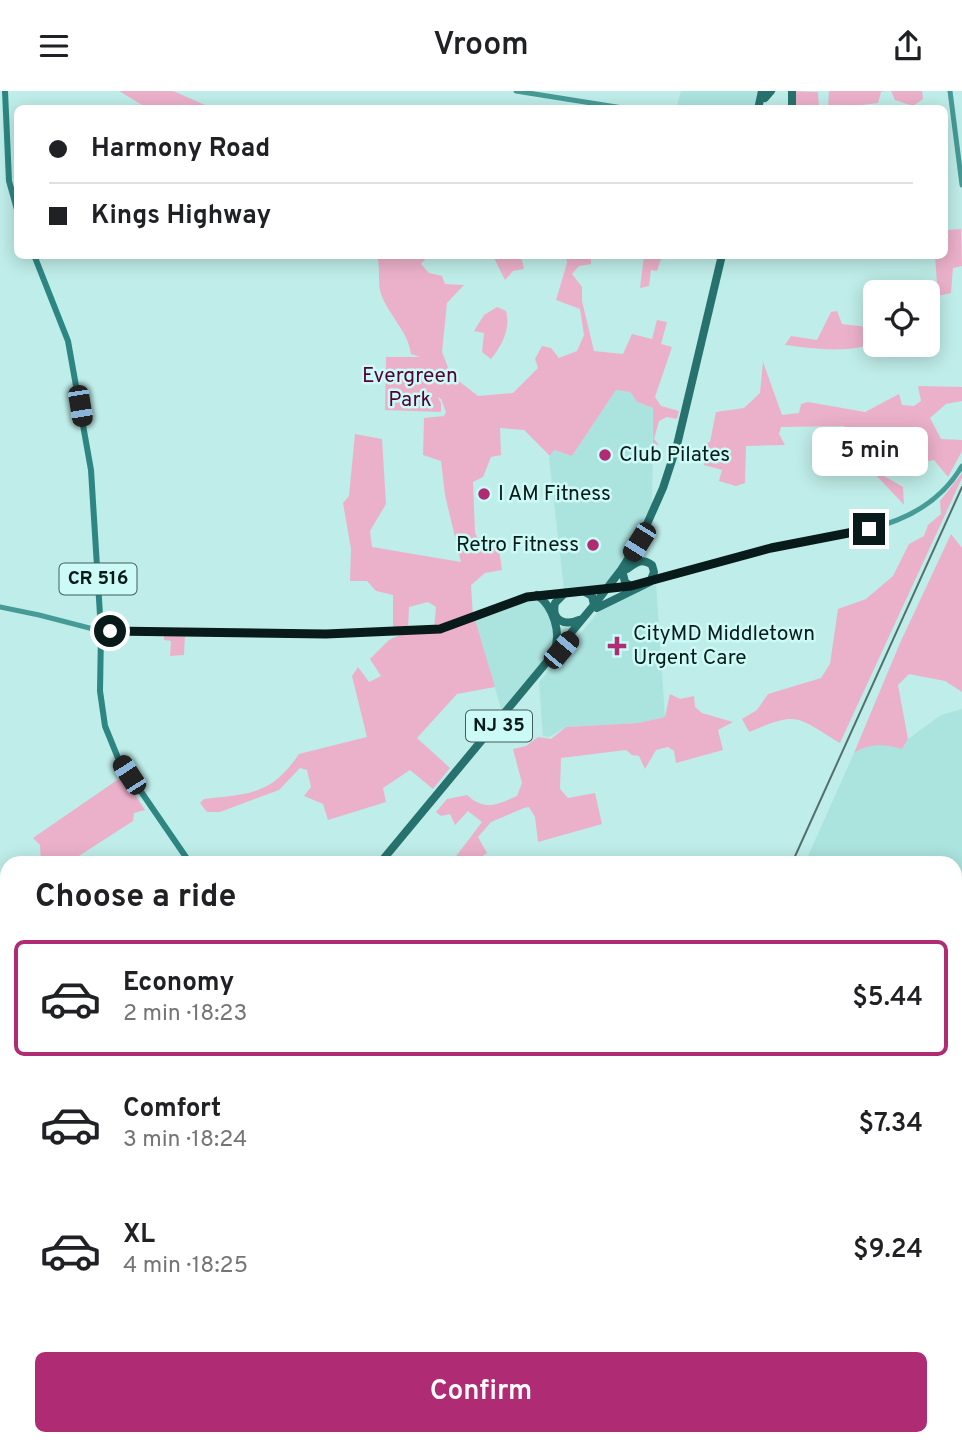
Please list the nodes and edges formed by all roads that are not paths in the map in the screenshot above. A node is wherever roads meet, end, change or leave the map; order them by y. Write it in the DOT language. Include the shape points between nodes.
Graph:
graph roads {
  1 [pos="5,91"];
  2 [pos="516,91"];
  3 [pos="950,91"];
  4 [pos="604,105"];
  5 [pos="948,127"];
  6 [pos="955,127"];
  7 [pos="3,128"];
  8 [pos="962,185"];
  9 [pos="14,199"];
  10 [pos="36,259"];
  11 [pos="724,259"];
  12 [pos="724,259"];
  13 [pos="962,466"];
  14 [pos="625,571"];
  15 [pos="650,582"];
  16 [pos="631,586"];
  17 [pos="609,590"];
  18 [pos="585,592"];
  19 [pos="565,593"];
  20 [pos="537,595"];
  21 [pos="595,606"];
  22 [pos="0,607"];
  23 [pos="585,616"];
  24 [pos="100,618"];
  25 [pos="89,627"];
  26 [pos="101,631"];
  27 [pos="552,657"];
  28 [pos="185,856"];
  29 [pos="388,856"];
  30 [pos="388,856"];
  1 -- 7 [label="main road"];
  2 -- 4 [label="street"];
  3 -- 6 [label="street"];
  5 -- 6 [label="street"];
  6 -- 8 [label="street"];
  7 -- 9 [label="main road"];
  10 -- 24 [label="main road, CR 516" via="71,351 92,477"];
  11 -- 14 [label="highway, NJ 35" via="672,474 651,527"];
  12 -- 17 [label="highway, NJ 35" via="665,484 639,542"];
  13 -- 15 [label="street" via="938,497 898,522 771,548"];
  14 -- 15 [label="highway" via="647,562 654,570"];
  14 -- 16 [label="highway" via="625,582"];
  14 -- 17 [label="highway, NJ 35"];
  15 -- 16 [label="street"];
  15 -- 21 [label="highway"];
  16 -- 17 [label="street"];
  17 -- 18 [label="street"];
  17 -- 21 [label="highway, NJ 35"];
  18 -- 19 [label="street"];
  18 -- 21 [label="highway" via="593,596"];
  19 -- 20 [label="street"];
  19 -- 23 [label="highway" via="555,603 556,618 568,623"];
  20 -- 26 [label="street" via="432,630 326,634"];
  20 -- 27 [label="highway" via="549,606 557,634"];
  21 -- 23 [label="highway, NJ 35"];
  21 -- 29 [label="highway, NJ 35"];
  22 -- 25 [label="street"];
  23 -- 27 [label="highway, NJ 35"];
  24 -- 25 [label="street"];
  24 -- 26 [label="main road, CR 516"];
  25 -- 26 [label="street"];
  26 -- 28 [label="main road, CR 516" via="101,705 110,742"];
  27 -- 30 [label="highway, NJ 35"];
}
